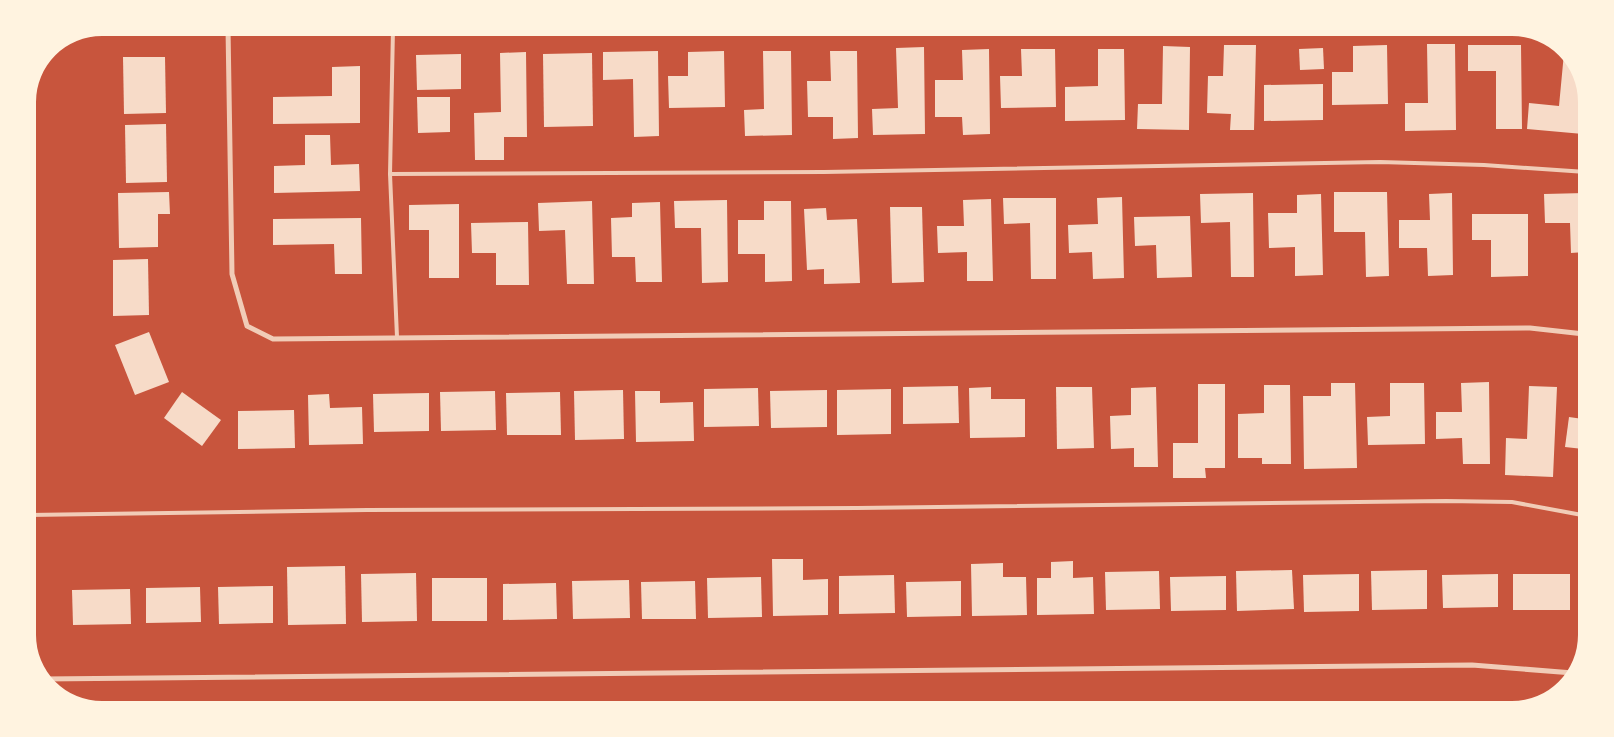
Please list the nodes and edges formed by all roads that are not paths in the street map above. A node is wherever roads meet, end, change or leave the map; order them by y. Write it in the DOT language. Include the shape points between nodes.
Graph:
graph roads {
  1 [pos="228,36"];
  2 [pos="393,36"];
  3 [pos="1578,171"];
  4 [pos="390,174"];
  5 [pos="1578,333"];
  6 [pos="397,337"];
  7 [pos="36,514"];
  8 [pos="1578,515"];
  9 [pos="1565,673"];
  10 [pos="53,678"];
  1 -- 6 [label="street" via="232,274 248,326 274,339"];
  2 -- 4 [label="lane"];
  3 -- 4 [label="lane" via="1380,162 824,172"];
  4 -- 6 [label="lane"];
  5 -- 6 [label="street" via="1530,328"];
  7 -- 8 [label="lane" via="1446,501 1512,502"];
  9 -- 10 [label="street" via="1462,665"];
}
